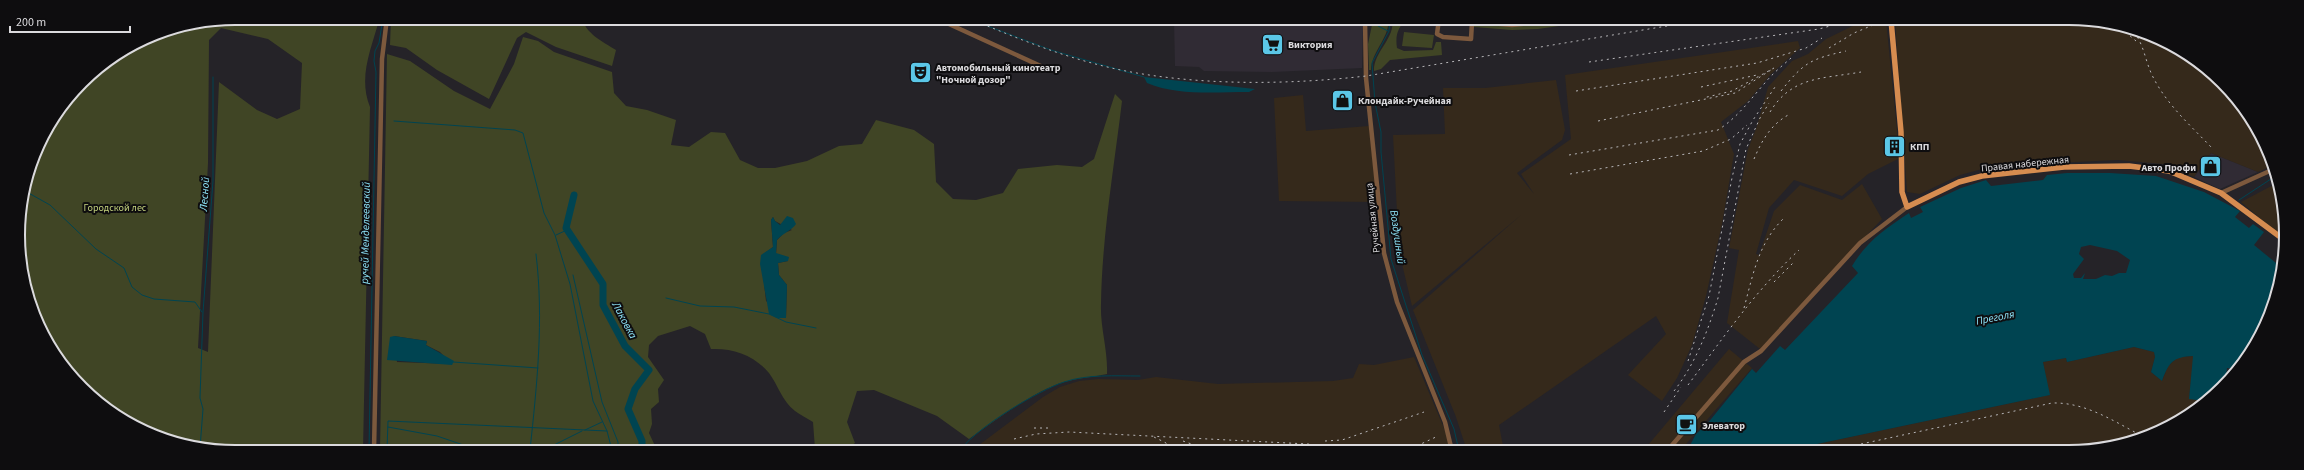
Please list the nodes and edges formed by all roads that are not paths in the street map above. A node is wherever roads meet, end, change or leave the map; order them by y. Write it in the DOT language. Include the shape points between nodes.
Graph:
graph roads {
  1 [pos="386,25"];
  2 [pos="951,25"];
  3 [pos="1365,25"];
  4 [pos="1438,25"];
  5 [pos="1472,25"];
  6 [pos="1891,25"];
  7 [pos="1046,68"];
  8 [pos="2269,171"];
  9 [pos="2221,193"];
  10 [pos="1907,207"];
  11 [pos="2279,236"];
  12 [pos="374,445"];
  13 [pos="1451,445"];
  14 [pos="1672,445"];
  1 -- 12 [label="street" via="382,59"];
  2 -- 7 [label="street"];
  3 -- 13 [label="street, Ручейная улица" via="1366,78 1384,253 1397,302 1445,422"];
  4 -- 5 [label="street" via="1437,34 1471,39"];
  6 -- 10 [label="main road" via="1902,192"];
  8 -- 9 [label="street"];
  9 -- 10 [label="main road, Правая набережная" via="2169,171 2129,166 2064,167 1982,176 1959,182"];
  9 -- 11 [label="main road, Правая набережная"];
  10 -- 14 [label="street, Правая набережная" via="1860,243 1761,351 1744,362"];
}
